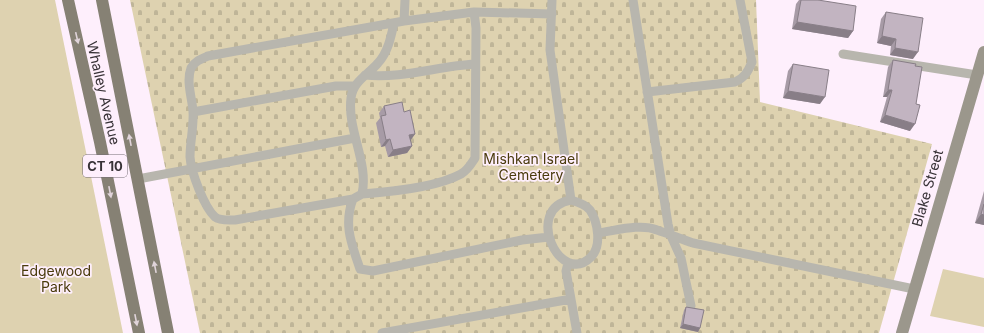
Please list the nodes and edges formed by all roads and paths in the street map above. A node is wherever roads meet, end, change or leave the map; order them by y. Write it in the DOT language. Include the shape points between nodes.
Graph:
graph roads {
  1 [pos="68,0"];
  2 [pos="102,0"];
  3 [pos="405,0"];
  4 [pos="552,0"];
  5 [pos="633,0"];
  6 [pos="740,0"];
  7 [pos="474,12"];
  8 [pos="552,14"];
  9 [pos="404,22"];
  10 [pos="394,23"];
  11 [pos="984,52"];
  12 [pos="844,54"];
  13 [pos="475,64"];
  14 [pos="365,75"];
  15 [pos="977,75"];
  16 [pos="354,86"];
  17 [pos="647,92"];
  18 [pos="193,112"];
  19 [pos="355,138"];
  20 [pos="192,169"];
  21 [pos="138,179"];
  22 [pos="362,194"];
  23 [pos="353,199"];
  24 [pos="571,200"];
  25 [pos="598,233"];
  26 [pos="671,236"];
  27 [pos="549,237"];
  28 [pos="568,263"];
  29 [pos="914,289"];
  30 [pos="571,299"];
  31 [pos="691,306"];
  32 [pos="139,333"];
  33 [pos="168,333"];
  34 [pos="382,333"];
  35 [pos="577,333"];
  36 [pos="902,333"];
  1 -- 32 [label="main road, Whalley Avenue / CT 10, one-way"];
  21 -- 2 [label="main road, Whalley Avenue / CT 10, one-way"];
  3 -- 9 [label="lane"];
  4 -- 8 [label="lane"];
  5 -- 17 [label="lane"];
  6 -- 17 [label="lane" via="752,62 742,79 735,82"];
  7 -- 8 [label="lane"];
  7 -- 9 [label="lane"];
  7 -- 13 [label="lane"];
  8 -- 24 [label="lane" via="550,50"];
  9 -- 10 [label="lane"];
  10 -- 14 [label="lane" via="386,50 379,62"];
  10 -- 18 [label="lane" via="208,56 196,61 191,69 189,81"];
  11 -- 15 [label="street, Blake Street"];
  12 -- 15 [label="lane"];
  13 -- 14 [label="lane" via="380,77"];
  13 -- 22 [label="lane" via="475,158 469,168 447,180 381,193"];
  14 -- 16 [label="lane"];
  15 -- 29 [label="street, Blake Street"];
  16 -- 18 [label="lane" via="336,86"];
  16 -- 19 [label="lane" via="351,98"];
  17 -- 26 [label="lane"];
  18 -- 20 [label="lane" via="190,157"];
  19 -- 20 [label="lane"];
  19 -- 22 [label="lane" via="365,183"];
  20 -- 21 [label="lane"];
  20 -- 23 [label="lane" via="209,210 216,218 226,220"];
  33 -- 21 [label="main road, Whalley Avenue / CT 10, one-way"];
  22 -- 23 [label="lane"];
  23 -- 27 [label="lane" via="348,213 350,235 360,269 373,271 522,240"];
  24 -- 25 [label="lane" via="589,210 595,219"];
  24 -- 27 [label="lane" via="557,204 553,210 548,223"];
  25 -- 26 [label="lane" via="644,227 657,229"];
  25 -- 28 [label="lane" via="597,245 592,256 579,264"];
  26 -- 29 [label="lane" via="693,243"];
  26 -- 31 [label="lane" via="681,258"];
  27 -- 28 [label="lane" via="560,257"];
  28 -- 30 [label="lane" via="566,271"];
  29 -- 36 [label="street, Blake Street"];
  30 -- 34 [label="lane"];
  30 -- 35 [label="lane"];
}
